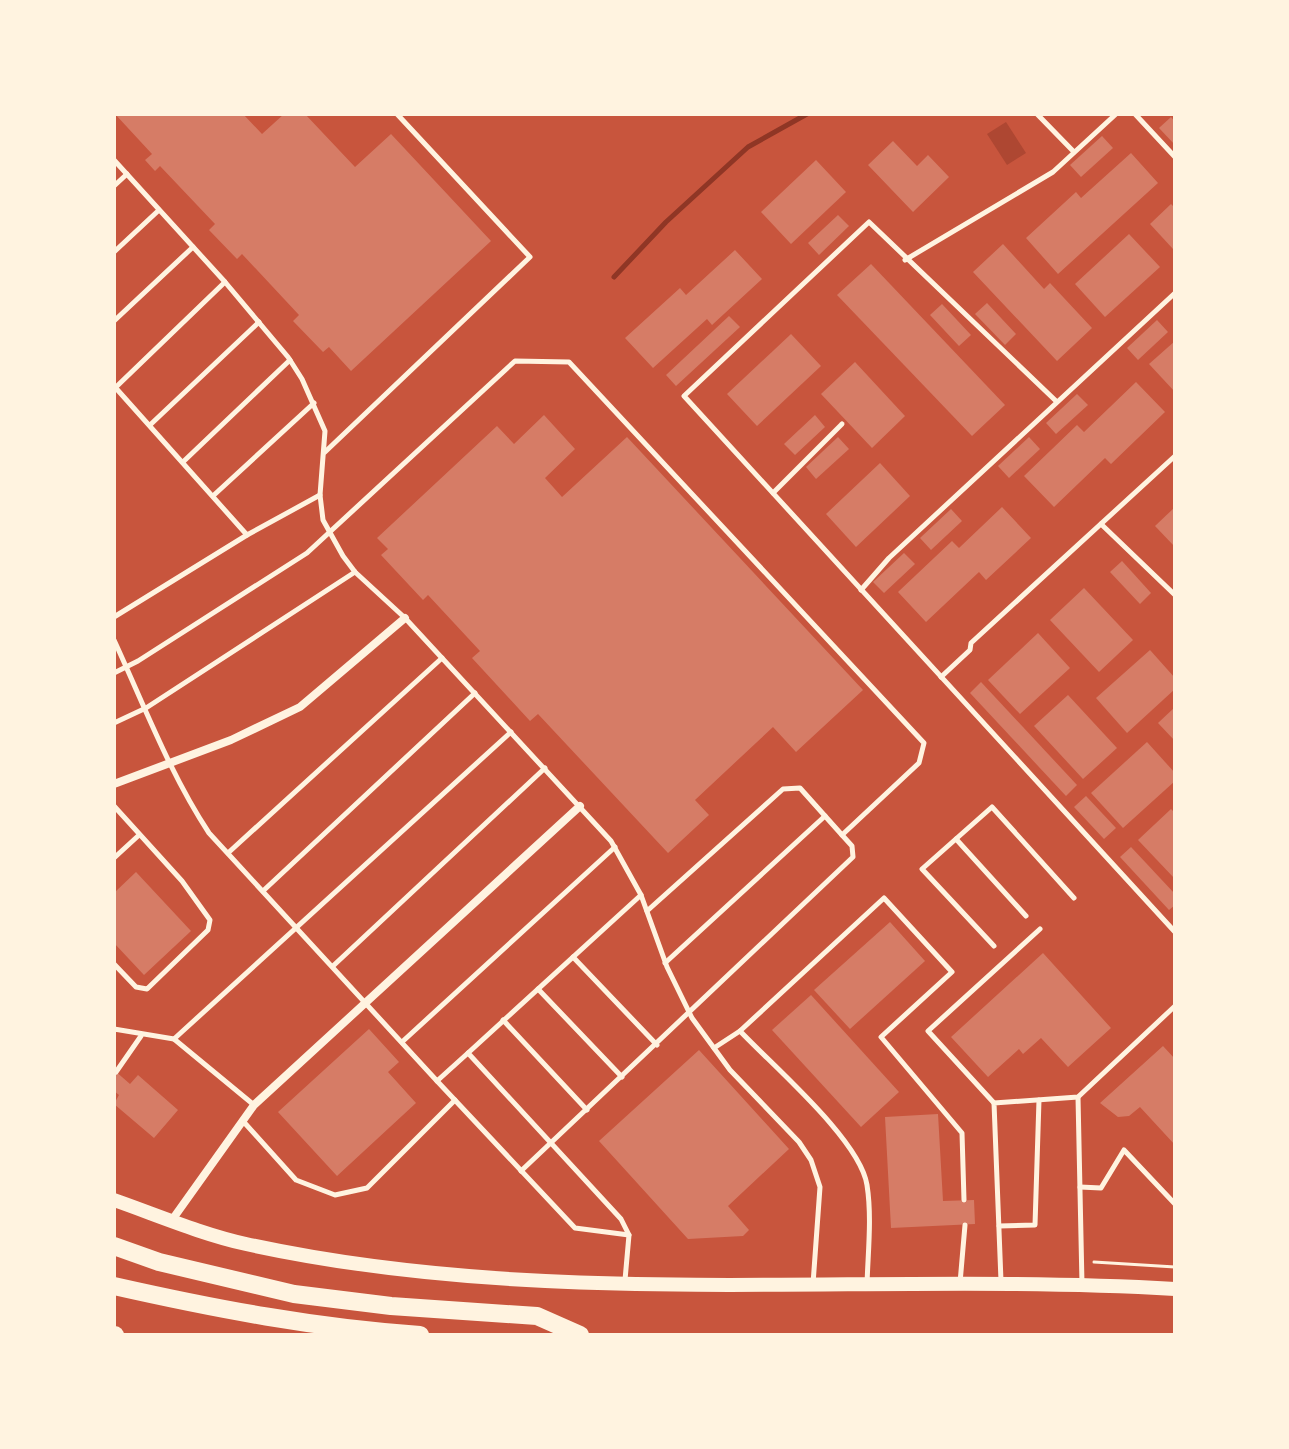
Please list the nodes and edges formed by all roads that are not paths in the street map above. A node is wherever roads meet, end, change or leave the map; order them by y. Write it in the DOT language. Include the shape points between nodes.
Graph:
graph roads {
  1 [pos="397,114"];
  2 [pos="1037,114"];
  3 [pos="1116,114"];
  4 [pos="1135,114"];
  5 [pos="1074,152"];
  6 [pos="1175,157"];
  7 [pos="114,160"];
  8 [pos="127,174"];
  9 [pos="114,186"];
  10 [pos="159,210"];
  11 [pos="193,247"];
  12 [pos="114,252"];
  13 [pos="905,260"];
  14 [pos="225,282"];
  15 [pos="1175,293"];
  16 [pos="114,321"];
  17 [pos="259,322"];
  18 [pos="290,360"];
  19 [pos="114,388"];
  20 [pos="1056,401"];
  21 [pos="314,403"];
  22 [pos="842,424"];
  23 [pos="150,425"];
  24 [pos="325,453"];
  25 [pos="1175,456"];
  26 [pos="184,461"];
  27 [pos="773,493"];
  28 [pos="214,495"];
  29 [pos="320,495"];
  30 [pos="1101,524"];
  31 [pos="328,530"];
  32 [pos="247,535"];
  33 [pos="355,572"];
  34 [pos="861,590"];
  35 [pos="1175,595"];
  36 [pos="114,617"];
  37 [pos="405,618"];
  38 [pos="114,640"];
  39 [pos="442,658"];
  40 [pos="127,667"];
  41 [pos="114,673"];
  42 [pos="941,677"];
  43 [pos="475,693"];
  44 [pos="146,708"];
  45 [pos="114,723"];
  46 [pos="511,732"];
  47 [pos="171,761"];
  48 [pos="545,768"];
  49 [pos="114,784"];
  50 [pos="114,806"];
  51 [pos="580,806"];
  52 [pos="825,816"];
  53 [pos="842,835"];
  54 [pos="138,836"];
  55 [pos="956,839"];
  56 [pos="615,847"];
  57 [pos="228,853"];
  58 [pos="114,858"];
  59 [pos="263,891"];
  60 [pos="641,895"];
  61 [pos="1074,898"];
  62 [pos="647,911"];
  63 [pos="1026,916"];
  64 [pos="297,927"];
  65 [pos="1040,929"];
  66 [pos="1175,932"];
  67 [pos="994,946"];
  68 [pos="573,957"];
  69 [pos="665,963"];
  70 [pos="114,964"];
  71 [pos="333,966"];
  72 [pos="538,989"];
  73 [pos="367,1002"];
  74 [pos="1175,1006"];
  75 [pos="690,1014"];
  76 [pos="503,1020"];
  77 [pos="114,1029"];
  78 [pos="740,1031"];
  79 [pos="141,1036"];
  80 [pos="174,1039"];
  81 [pos="402,1042"];
  82 [pos="657,1045"];
  83 [pos="714,1048"];
  84 [pos="468,1053"];
  85 [pos="116,1072"];
  86 [pos="622,1077"];
  87 [pos="437,1081"];
  88 [pos="1078,1097"];
  89 [pos="455,1100"];
  90 [pos="1039,1100"];
  91 [pos="994,1103"];
  92 [pos="254,1105"];
  93 [pos="587,1110"];
  94 [pos="242,1120"];
  95 [pos="551,1143"];
  96 [pos="521,1171"];
  97 [pos="1080,1187"];
  98 [pos="114,1200"];
  99 [pos="964,1200"];
  100 [pos="1175,1204"];
  101 [pos="172,1220"];
  102 [pos="965,1225"];
  103 [pos="999,1226"];
  104 [pos="629,1235"];
  105 [pos="114,1246"];
  106 [pos="959,1284"];
  107 [pos="1001,1284"];
  108 [pos="1082,1284"];
  109 [pos="625,1285"];
  110 [pos="813,1285"];
  111 [pos="867,1285"];
  112 [pos="114,1286"];
  113 [pos="1175,1289"];
  114 [pos="420,1335"];
  115 [pos="580,1335"];
  1 -- 24 [label="lane" via="530,257"];
  2 -- 5 [label="lane"];
  3 -- 5 [label="lane"];
  4 -- 6 [label="lane"];
  5 -- 13 [label="lane" via="1053,172"];
  7 -- 8 [label="lane"];
  8 -- 9 [label="lane"];
  8 -- 10 [label="lane"];
  10 -- 11 [label="lane"];
  10 -- 12 [label="lane"];
  11 -- 14 [label="lane"];
  11 -- 16 [label="lane"];
  13 -- 20 [label="lane"];
  13 -- 27 [label="lane" via="869,222 684,396"];
  14 -- 17 [label="lane"];
  14 -- 19 [label="lane"];
  15 -- 20 [label="lane"];
  17 -- 18 [label="lane"];
  17 -- 23 [label="lane"];
  18 -- 21 [label="lane"];
  18 -- 26 [label="lane"];
  19 -- 23 [label="lane"];
  20 -- 34 [label="lane"];
  21 -- 24 [label="lane" via="325,431"];
  21 -- 28 [label="lane"];
  22 -- 27 [label="lane"];
  23 -- 26 [label="lane"];
  24 -- 29 [label="lane"];
  25 -- 30 [label="lane"];
  26 -- 28 [label="lane"];
  27 -- 34 [label="lane"];
  28 -- 32 [label="lane"];
  29 -- 31 [label="lane"];
  29 -- 32 [label="lane"];
  30 -- 35 [label="lane"];
  30 -- 42 [label="lane"];
  31 -- 33 [label="lane"];
  31 -- 40 [label="lane" via="307,553"];
  31 -- 53 [label="lane" via="515,361 569,362 924,743 919,763"];
  32 -- 36 [label="lane"];
  33 -- 37 [label="lane"];
  33 -- 44 [label="lane"];
  34 -- 42 [label="lane"];
  37 -- 39 [label="lane"];
  37 -- 47 [label="street" via="300,707"];
  38 -- 40 [label="lane"];
  39 -- 43 [label="lane"];
  39 -- 57 [label="lane"];
  40 -- 41 [label="lane"];
  40 -- 44 [label="lane"];
  42 -- 66 [label="lane"];
  43 -- 46 [label="lane"];
  43 -- 59 [label="lane"];
  44 -- 45 [label="lane"];
  44 -- 47 [label="lane"];
  46 -- 48 [label="lane"];
  46 -- 64 [label="lane"];
  47 -- 49 [label="street"];
  47 -- 57 [label="lane" via="182,792"];
  48 -- 51 [label="lane"];
  48 -- 71 [label="lane"];
  50 -- 54 [label="lane"];
  51 -- 56 [label="lane"];
  51 -- 73 [label="street"];
  52 -- 53 [label="lane"];
  52 -- 62 [label="lane" via="800,788 783,789"];
  52 -- 69 [label="lane"];
  53 -- 75 [label="lane" via="852,846 853,857"];
  54 -- 58 [label="lane"];
  54 -- 70 [label="lane" via="182,881 210,920 208,930 147,989 136,987"];
  55 -- 61 [label="lane" via="992,807"];
  55 -- 63 [label="lane"];
  55 -- 67 [label="lane" via="922,869"];
  56 -- 60 [label="lane"];
  56 -- 81 [label="lane"];
  57 -- 59 [label="lane"];
  59 -- 64 [label="lane"];
  60 -- 62 [label="lane"];
  60 -- 68 [label="lane"];
  62 -- 69 [label="lane"];
  64 -- 71 [label="lane"];
  64 -- 80 [label="lane"];
  65 -- 91 [label="lane" via="928,1031"];
  68 -- 72 [label="lane"];
  68 -- 82 [label="lane"];
  69 -- 75 [label="lane"];
  71 -- 73 [label="lane"];
  72 -- 76 [label="lane"];
  72 -- 86 [label="lane"];
  73 -- 81 [label="lane"];
  73 -- 92 [label="street"];
  74 -- 88 [label="lane"];
  75 -- 82 [label="lane"];
  75 -- 83 [label="lane"];
  76 -- 84 [label="lane"];
  76 -- 93 [label="lane"];
  77 -- 79 [label="lane"];
  78 -- 83 [label="lane"];
  78 -- 99 [label="lane" via="884,898 952,972 881,1037 962,1133"];
  78 -- 111 [label="lane" via="832,1126 862,1168 869,1217"];
  79 -- 80 [label="lane"];
  79 -- 85 [label="lane"];
  80 -- 92 [label="lane"];
  81 -- 87 [label="lane"];
  82 -- 86 [label="lane"];
  83 -- 110 [label="lane" via="799,1142 817,1171"];
  84 -- 87 [label="lane"];
  84 -- 95 [label="lane"];
  86 -- 93 [label="lane"];
  87 -- 89 [label="lane"];
  88 -- 90 [label="lane"];
  88 -- 97 [label="lane"];
  89 -- 94 [label="lane" via="367,1188 335,1195 296,1180"];
  89 -- 96 [label="lane"];
  90 -- 91 [label="lane"];
  90 -- 103 [label="lane" via="1035,1225"];
  91 -- 103 [label="lane"];
  92 -- 94 [label="street"];
  93 -- 95 [label="lane"];
  94 -- 101 [label="street"];
  95 -- 96 [label="lane"];
  95 -- 104 [label="lane" via="621,1219"];
  96 -- 104 [label="lane" via="575,1228"];
  97 -- 100 [label="lane" via="1101,1188 1124,1150"];
  97 -- 108 [label="lane"];
  98 -- 101 [label="main road"];
  101 -- 109 [label="main road" via="243,1243 335,1261 428,1274"];
  102 -- 106 [label="lane"];
  103 -- 107 [label="lane"];
  104 -- 109 [label="lane"];
  105 -- 115 [label="highway" via="294,1294 537,1316"];
  106 -- 107 [label="main road"];
  106 -- 111 [label="main road"];
  107 -- 108 [label="main road"];
  108 -- 113 [label="main road"];
  109 -- 110 [label="main road"];
  110 -- 111 [label="main road"];
  112 -- 114 [label="highway" via="234,1314"];
}
